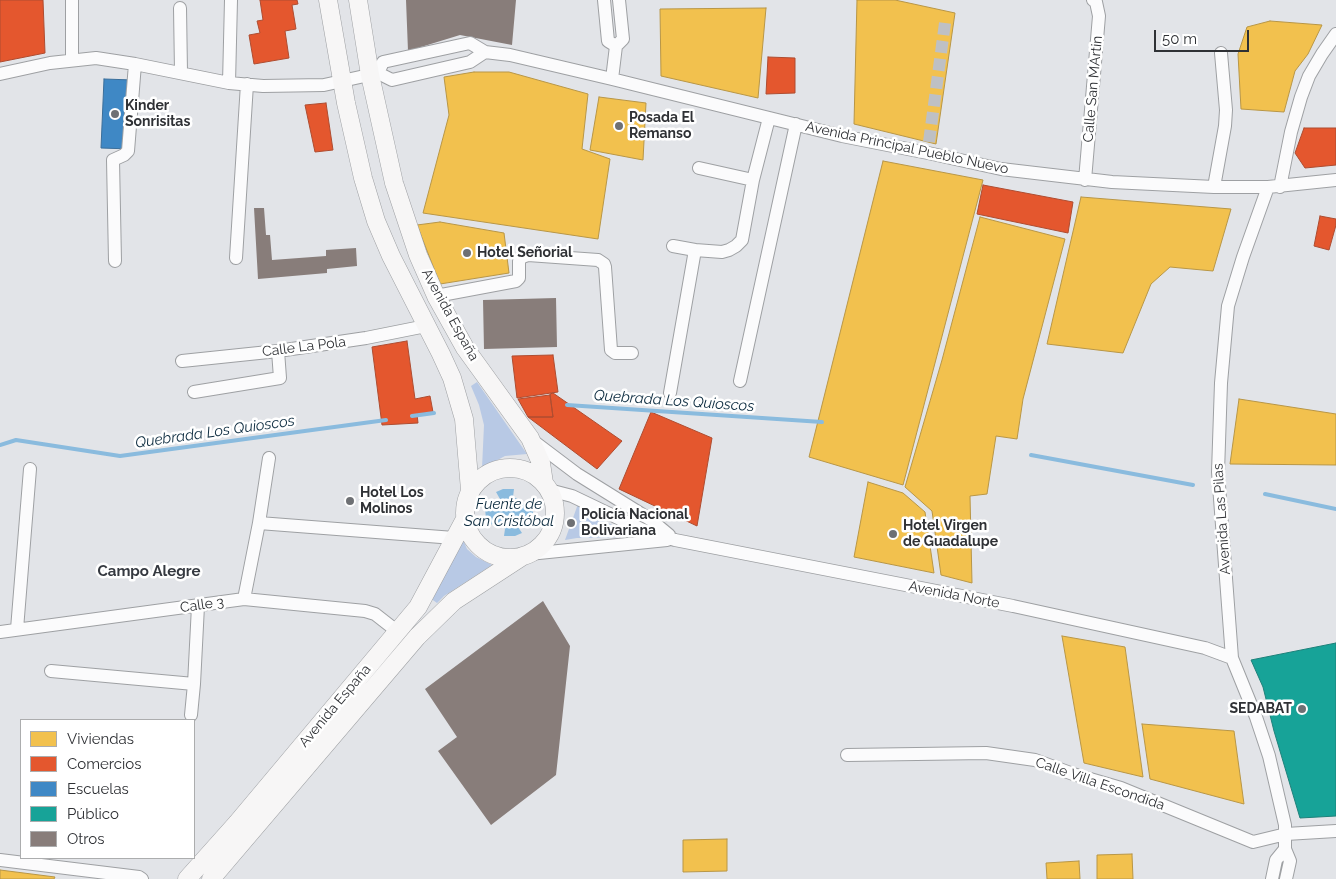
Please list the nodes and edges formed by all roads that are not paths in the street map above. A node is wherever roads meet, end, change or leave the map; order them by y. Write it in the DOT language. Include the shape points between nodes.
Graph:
graph roads {
  1 [pos="72,0"];
  2 [pos="231,0"];
  3 [pos="328,0"];
  4 [pos="358,0"];
  5 [pos="604,0"];
  6 [pos="619,0"];
  7 [pos="1093,0"];
  8 [pos="180,8"];
  9 [pos="1336,34"];
  10 [pos="616,46"];
  11 [pos="485,52"];
  12 [pos="1221,53"];
  13 [pos="72,60"];
  14 [pos="136,64"];
  15 [pos="181,72"];
  16 [pos="0,74"];
  17 [pos="374,74"];
  18 [pos="612,79"];
  19 [pos="343,81"];
  20 [pos="229,82"];
  21 [pos="248,84"];
  22 [pos="769,118"];
  23 [pos="796,124"];
  24 [pos="699,168"];
  25 [pos="754,180"];
  26 [pos="1085,180"];
  27 [pos="1336,180"];
  28 [pos="1214,187"];
  29 [pos="1274,187"];
  30 [pos="673,246"];
  31 [pos="695,250"];
  32 [pos="236,258"];
  33 [pos="115,261"];
  34 [pos="436,296"];
  35 [pos="426,326"];
  36 [pos="278,351"];
  37 [pos="632,353"];
  38 [pos="182,360"];
  39 [pos="740,381"];
  40 [pos="194,392"];
  41 [pos="670,393"];
  42 [pos="530,438"];
  43 [pos="269,458"];
  44 [pos="30,469"];
  45 [pos="547,487"];
  46 [pos="470,490"];
  47 [pos="465,519"];
  48 [pos="259,523"];
  49 [pos="454,538"];
  50 [pos="675,540"];
  51 [pos="526,555"];
  52 [pos="244,599"];
  53 [pos="198,606"];
  54 [pos="17,629"];
  55 [pos="0,632"];
  56 [pos="398,632"];
  57 [pos="1232,658"];
  58 [pos="51,671"];
  59 [pos="194,684"];
  60 [pos="191,715"];
  61 [pos="847,755"];
  62 [pos="1336,831"];
  63 [pos="1286,834"];
  64 [pos="1284,849"];
  65 [pos="0,860"];
  66 [pos="142,879"];
  67 [pos="187,879"];
  68 [pos="211,879"];
  69 [pos="1272,879"];
  70 [pos="1286,879"];
  1 -- 13 [label="street"];
  2 -- 20 [label="street"];
  3 -- 19 [label="main road, Avenida España"];
  4 -- 17 [label="main road, Avenida España"];
  5 -- 10 [label="street" via="608,41"];
  6 -- 10 [label="street" via="623,39"];
  7 -- 26 [label="street, Calle San MArtin" via="1100,16"];
  8 -- 15 [label="street"];
  9 -- 29 [label="street, Avenida Las Pilas" via="1322,54 1301,97"];
  10 -- 18 [label="street"];
  11 -- 17 [label="street, Avenida Principal Pueblo Nuevo" via="470,62 392,80"];
  11 -- 17 [label="street, Avenida Principal Pueblo Nuevo" via="470,42 383,62"];
  11 -- 18 [label="street, Avenida Principal Pueblo Nuevo"];
  12 -- 28 [label="street" via="1226,110"];
  13 -- 14 [label="street, Avenida Principal Pueblo Nuevo" via="96,58"];
  13 -- 16 [label="street, Avenida Principal Pueblo Nuevo"];
  14 -- 15 [label="street, Avenida Principal Pueblo Nuevo"];
  14 -- 33 [label="street" via="128,151 113,160"];
  15 -- 20 [label="street, Avenida Principal Pueblo Nuevo"];
  17 -- 19 [label="street, Avenida Principal Pueblo Nuevo"];
  17 -- 34 [label="main road, Avenida España" via="394,183 418,255"];
  18 -- 22 [label="street, Avenida Principal Pueblo Nuevo"];
  19 -- 21 [label="street, Avenida Principal Pueblo Nuevo"];
  19 -- 35 [label="main road, Avenida España" via="361,170 376,221"];
  20 -- 21 [label="street, Avenida Principal Pueblo Nuevo"];
  21 -- 32 [label="street"];
  22 -- 23 [label="street, Avenida Principal Pueblo Nuevo"];
  22 -- 25 [label="street"];
  23 -- 26 [label="street, Avenida Principal Pueblo Nuevo" via="842,136 928,147 1001,169"];
  23 -- 39 [label="street"];
  24 -- 25 [label="street"];
  25 -- 31 [label="street" via="742,240 722,252"];
  26 -- 28 [label="street, Avenida Principal Pueblo Nuevo"];
  27 -- 29 [label="street, Avenida Principal Pueblo Nuevo"];
  28 -- 29 [label="street, Avenida Principal Pueblo Nuevo"];
  29 -- 57 [label="street, Avenida Las Pilas" via="1242,257 1228,306 1222,356 1218,472"];
  30 -- 31 [label="street"];
  31 -- 41 [label="street"];
  34 -- 37 [label="street" via="516,281 519,278 519,260 528,255 598,260 605,267 611,350"];
  34 -- 42 [label="main road, Avenida España" via="465,348"];
  35 -- 36 [label="street, Calle La Pola"];
  35 -- 46 [label="main road, Avenida España" via="452,378 464,419"];
  36 -- 38 [label="street, Calle La Pola"];
  36 -- 40 [label="street" via="286,376"];
  42 -- 45 [label="main road, Avenida España"];
  42 -- 50 [label="street" via="577,474 651,520"];
  43 -- 48 [label="street"];
  44 -- 54 [label="street"];
  45 -- 46 [label="main road" via="533,474 520,468 505,467 491,471"];
  45 -- 50 [label="street, Avenida Norte" via="643,530"];
  45 -- 51 [label="main road" via="555,504 555,519 541,545"];
  46 -- 47 [label="main road" via="465,504"];
  47 -- 49 [label="main road, Avenida España"];
  47 -- 51 [label="main road" via="468,532 485,551 510,558"];
  48 -- 49 [label="street"];
  48 -- 52 [label="street"];
  49 -- 56 [label="main road, Avenida España" via="418,607"];
  50 -- 51 [label="street, Avenida Norte"];
  50 -- 57 [label="street, Avenida Norte" via="1013,606 1205,648"];
  51 -- 68 [label="main road, Avenida España" via="454,601 417,637"];
  52 -- 53 [label="street, Calle 3"];
  52 -- 56 [label="street, Calle 3" via="366,611"];
  53 -- 54 [label="street, Calle 3"];
  53 -- 59 [label="street"];
  54 -- 55 [label="street, Calle 3"];
  56 -- 67 [label="main road, Avenida España"];
  57 -- 63 [label="street, Avenida Las Pilas" via="1269,756"];
  58 -- 59 [label="street"];
  59 -- 60 [label="street"];
  61 -- 63 [label="street, Calle Villa Escondida" via="986,753 1035,760 1122,788 1253,842"];
  62 -- 63 [label="street, Calle Villa Escondida"];
  63 -- 64 [label="street, Avenida Las Pilas"];
  64 -- 69 [label="street, Avenida Las Pilas" via="1276,860"];
  64 -- 70 [label="street, Avenida Las Pilas" via="1290,861"];
  65 -- 66 [label="street"];
}
